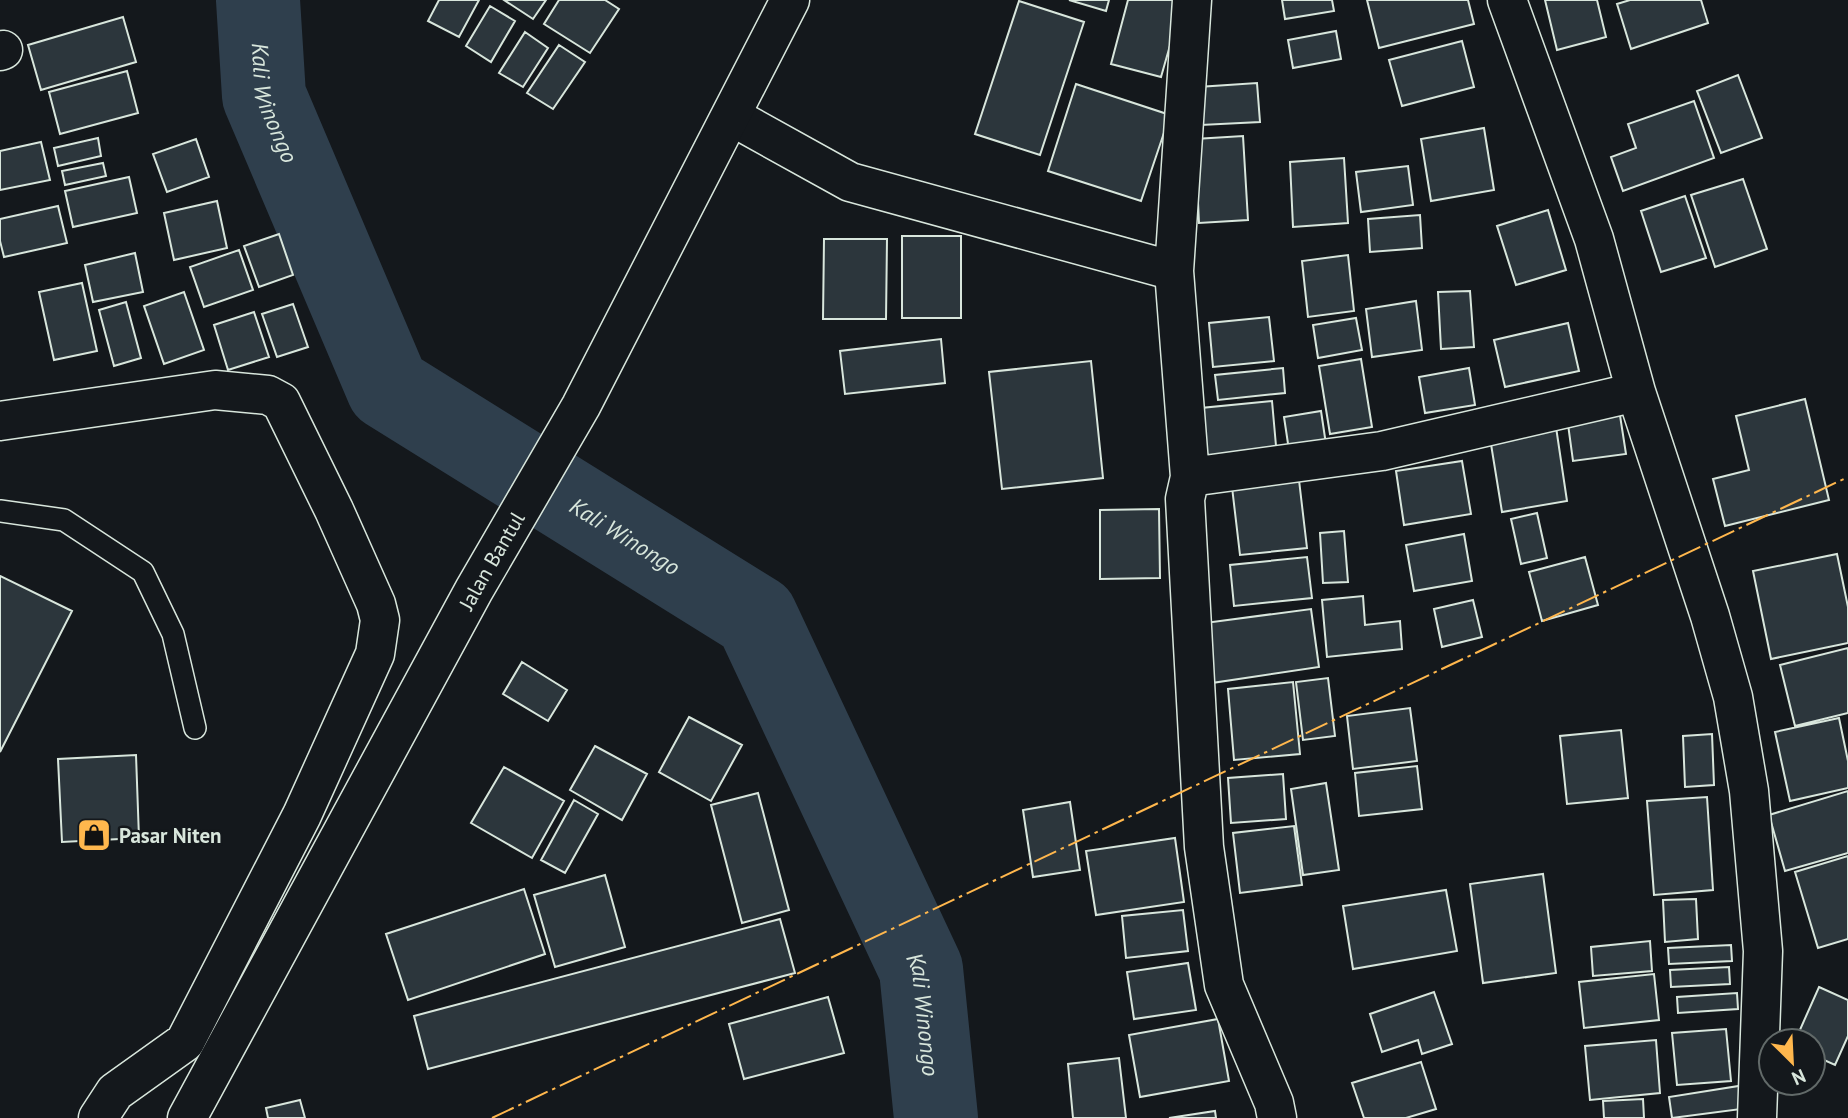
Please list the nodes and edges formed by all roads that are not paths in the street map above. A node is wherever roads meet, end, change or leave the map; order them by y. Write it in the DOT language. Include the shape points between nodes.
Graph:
graph roads {
  1 [pos="790,0"];
  2 [pos="1192,0"];
  3 [pos="1507,0"];
  4 [pos="731,116"];
  5 [pos="1174,271"];
  6 [pos="1636,392"];
  7 [pos="0,421"];
  8 [pos="1190,477"];
  9 [pos="0,512"];
  10 [pos="195,728"];
  11 [pos="185,1042"];
  12 [pos="217,1063"];
  13 [pos="99,1118"];
  14 [pos="187,1118"];
  15 [pos="1277,1118"];
  16 [pos="1757,1118"];
  1 -- 4 [label="street, Jalan Bantul"];
  2 -- 5 [label="street"];
  3 -- 6 [label="street" via="1594,239"];
  4 -- 5 [label="street" via="850,182"];
  4 -- 12 [label="street, Jalan Bantul" via="581,405 474,590"];
  5 -- 8 [label="street"];
  6 -- 8 [label="street" via="1382,451"];
  6 -- 16 [label="street" via="1733,697 1749,791 1763,951"];
  7 -- 11 [label="street" via="215,390 268,395 281,402 376,604 380,620 375,654 302,815"];
  8 -- 15 [label="street" via="1185,499 1204,847 1224,985"];
  9 -- 10 [label="lane" via="64,520 143,572 173,634"];
  11 -- 12 [label="street"];
  11 -- 13 [label="street" via="115,1092"];
  12 -- 14 [label="street, Jalan Bantul"];
}
